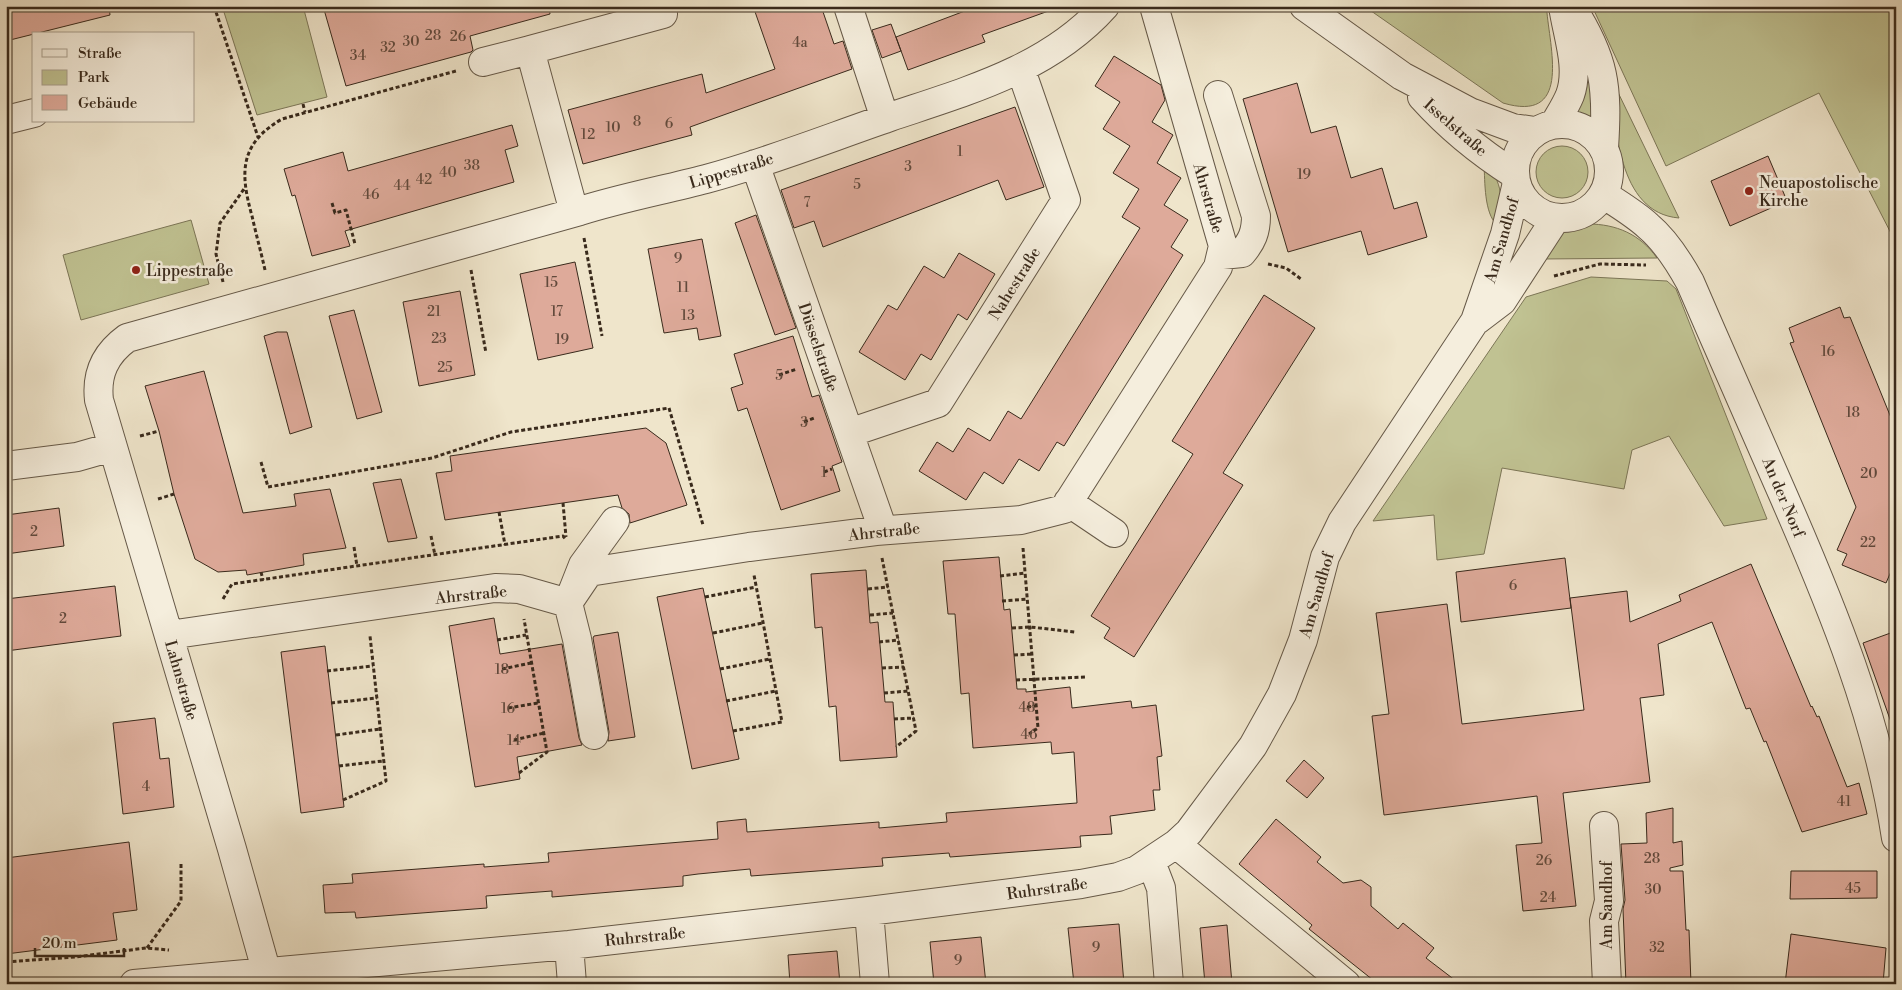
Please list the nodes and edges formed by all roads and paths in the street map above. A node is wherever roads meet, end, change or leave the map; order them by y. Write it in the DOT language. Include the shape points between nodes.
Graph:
graph roads {
  1 [pos="214,6"];
  2 [pos="848,6"];
  3 [pos="1106,6"];
  4 [pos="1154,6"];
  5 [pos="1304,6"];
  6 [pos="1563,6"];
  7 [pos="1571,6"];
  8 [pos="662,14"];
  9 [pos="530,50"];
  10 [pos="483,62"];
  11 [pos="1021,70"];
  12 [pos="1402,76"];
  13 [pos="1218,96"];
  14 [pos="303,104"];
  15 [pos="305,112"];
  16 [pos="32,114"];
  17 [pos="885,119"];
  18 [pos="6,120"];
  19 [pos="1545,127"];
  20 [pos="258,137"];
  21 [pos="1604,148"];
  22 [pos="755,164"];
  23 [pos="1515,180"];
  24 [pos="244,188"];
  25 [pos="1603,194"];
  26 [pos="332,203"];
  27 [pos="577,212"];
  28 [pos="1556,218"];
  29 [pos="465,243"];
  30 [pos="1222,255"];
  31 [pos="1681,265"];
  32 [pos="362,272"];
  33 [pos="1545,279"];
  34 [pos="223,281"];
  35 [pos="272,297"];
  36 [pos="1475,321"];
  37 [pos="602,336"];
  38 [pos="486,353"];
  39 [pos="99,376"];
  40 [pos="159,431"];
  41 [pos="849,433"];
  42 [pos="140,436"];
  43 [pos="112,447"];
  44 [pos="261,462"];
  45 [pos="7,463"];
  46 [pos="174,494"];
  47 [pos="157,499"];
  48 [pos="1068,502"];
  49 [pos="499,512"];
  50 [pos="1020,520"];
  51 [pos="614,521"];
  52 [pos="880,531"];
  53 [pos="1114,533"];
  54 [pos="431,536"];
  55 [pos="567,540"];
  56 [pos="505,545"];
  57 [pos="354,547"];
  58 [pos="749,547"];
  59 [pos="711,553"];
  60 [pos="435,555"];
  61 [pos="356,566"];
  62 [pos="261,572"];
  63 [pos="1026,574"];
  64 [pos="1000,576"];
  65 [pos="262,580"];
  66 [pos="756,587"];
  67 [pos="888,587"];
  68 [pos="519,589"];
  69 [pos="868,589"];
  70 [pos="705,597"];
  71 [pos="1028,599"];
  72 [pos="1002,601"];
  73 [pos="219,604"];
  74 [pos="568,604"];
  75 [pos="367,608"];
  76 [pos="893,613"];
  77 [pos="870,614"];
  78 [pos="763,624"];
  79 [pos="1030,627"];
  80 [pos="1012,628"];
  81 [pos="1075,632"];
  82 [pos="713,633"];
  83 [pos="169,635"];
  84 [pos="526,635"];
  85 [pos="497,640"];
  86 [pos="899,640"];
  87 [pos="879,642"];
  88 [pos="1032,654"];
  89 [pos="1014,655"];
  90 [pos="770,659"];
  91 [pos="531,663"];
  92 [pos="373,666"];
  93 [pos="904,666"];
  94 [pos="720,668"];
  95 [pos="882,668"];
  96 [pos="502,669"];
  97 [pos="327,671"];
  98 [pos="1086,677"];
  99 [pos="1034,678"];
  100 [pos="1016,680"];
  101 [pos="776,691"];
  102 [pos="908,691"];
  103 [pos="884,693"];
  104 [pos="377,698"];
  105 [pos="726,700"];
  106 [pos="538,702"];
  107 [pos="331,703"];
  108 [pos="1036,706"];
  109 [pos="1027,707"];
  110 [pos="508,708"];
  111 [pos="914,718"];
  112 [pos="894,719"];
  113 [pos="380,729"];
  114 [pos="733,731"];
  115 [pos="544,733"];
  116 [pos="1029,734"];
  117 [pos="336,735"];
  118 [pos="594,735"];
  119 [pos="514,740"];
  120 [pos="896,747"];
  121 [pos="384,761"];
  122 [pos="339,766"];
  123 [pos="519,773"];
  124 [pos="343,800"];
  125 [pos="1604,826"];
  126 [pos="1896,838"];
  127 [pos="1176,844"];
  128 [pos="1151,862"];
  129 [pos="181,863"];
  130 [pos="869,911"];
  131 [pos="569,945"];
  132 [pos="146,948"];
  133 [pos="6,962"];
  134 [pos="269,978"];
  135 [pos="180,980"];
  136 [pos="134,984"];
  137 [pos="572,984"];
  138 [pos="875,984"];
  139 [pos="1170,984"];
  140 [pos="1346,984"];
  141 [pos="1607,984"];
  1 -- 20 [label="path"];
  2 -- 17 [label="street"];
  3 -- 11 [label="street, Lippestraße" via="1073,37"];
  4 -- 30 [label="street, Ahrstraße" via="1223,246"];
  5 -- 12 [label="street, Isselstraße"];
  6 -- 19 [label="street" via="1574,76 1570,94"];
  7 -- 21 [label="street" via="1599,58 1607,107"];
  8 -- 9 [label="street"];
  9 -- 10 [label="street"];
  9 -- 27 [label="street"];
  10 -- 15 [label="path"];
  11 -- 17 [label="street, Lippestraße"];
  11 -- 41 [label="street, Nahestraße" via="1066,200 938,403"];
  12 -- 19 [label="street, Isselstraße" via="1470,112 1513,128"];
  12 -- 23 [label="street, Isselstraße" via="1436,113"];
  13 -- 30 [label="street" via="1256,216 1252,241 1242,253"];
  14 -- 15 [label="path"];
  15 -- 20 [label="path" via="282,119"];
  16 -- 18 [label="street"];
  17 -- 22 [label="street, Lippestraße"];
  19 -- 21 [label="street, Isselstraße" via="1574,124 1591,133"];
  19 -- 23 [label="street" via="1522,144 1516,157"];
  20 -- 24 [label="path" via="248,157"];
  21 -- 25 [label="street" via="1609,174"];
  22 -- 27 [label="street, Lippestraße"];
  22 -- 41 [label="street, Düsselstraße"];
  23 -- 28 [label="street, Isselstraße" via="1524,200 1538,213"];
  23 -- 36 [label="street, Am Sandhof" via="1504,234"];
  24 -- 34 [label="path" via="220,223 216,254"];
  24 -- 35 [label="path"];
  25 -- 28 [label="street" via="1592,208 1575,217"];
  25 -- 31 [label="street, An der Norf" via="1648,225"];
  26 -- 32 [label="path" via="335,213 346,210"];
  27 -- 29 [label="street, Lippestraße"];
  27 -- 37 [label="path"];
  28 -- 36 [label="street, Am Sandhof" via="1502,301"];
  29 -- 32 [label="street, Lippestraße"];
  29 -- 38 [label="path"];
  30 -- 48 [label="street, Ahrstraße" via="1218,267"];
  31 -- 33 [label="path" via="1600,264"];
  31 -- 126 [label="street, An der Norf" via="1819,578 1855,674 1886,783"];
  32 -- 35 [label="street, Lippestraße"];
  35 -- 39 [label="street, Lippestraße" via="127,338 109,354"];
  36 -- 127 [label="street, Am Sandhof" via="1342,522 1325,557 1303,640 1282,694 1258,738 1215,800"];
  39 -- 43 [label="street, Lahnstraße" via="99,400"];
  40 -- 42 [label="path"];
  41 -- 52 [label="street, Düsselstraße"];
  43 -- 45 [label="street" via="77,457"];
  43 -- 83 [label="street, Lahnstraße"];
  44 -- 59 [label="path" via="268,487 432,458 511,432 669,408"];
  46 -- 47 [label="path"];
  48 -- 50 [label="street, Ahrstraße" via="1064,509"];
  48 -- 53 [label="street"];
  49 -- 56 [label="path"];
  50 -- 52 [label="street, Ahrstraße"];
  50 -- 63 [label="path"];
  51 -- 74 [label="street" via="583,565"];
  52 -- 58 [label="street, Ahrstraße"];
  52 -- 67 [label="path"];
  54 -- 60 [label="path"];
  55 -- 56 [label="path" via="563,536"];
  56 -- 60 [label="path"];
  57 -- 61 [label="path"];
  58 -- 59 [label="street, Ahrstraße"];
  58 -- 66 [label="path"];
  59 -- 74 [label="street, Ahrstraße" via="589,572"];
  60 -- 61 [label="path"];
  61 -- 65 [label="path"];
  62 -- 65 [label="path"];
  63 -- 64 [label="path"];
  63 -- 71 [label="path"];
  65 -- 73 [label="path" via="232,584"];
  66 -- 70 [label="path"];
  66 -- 78 [label="path"];
  67 -- 69 [label="path"];
  67 -- 76 [label="path"];
  68 -- 74 [label="street, Ahrstraße"];
  68 -- 75 [label="street, Ahrstraße" via="495,588"];
  68 -- 84 [label="path"];
  71 -- 72 [label="path"];
  71 -- 79 [label="path"];
  74 -- 118 [label="street"];
  75 -- 83 [label="street, Ahrstraße"];
  75 -- 92 [label="path"];
  76 -- 77 [label="path"];
  76 -- 86 [label="path"];
  78 -- 82 [label="path"];
  78 -- 90 [label="path"];
  79 -- 80 [label="path"];
  79 -- 81 [label="path"];
  79 -- 88 [label="path"];
  83 -- 134 [label="street, Lahnstraße"];
  84 -- 85 [label="path"];
  84 -- 91 [label="path"];
  86 -- 87 [label="path"];
  86 -- 93 [label="path"];
  88 -- 89 [label="path"];
  88 -- 99 [label="path"];
  90 -- 94 [label="path"];
  90 -- 101 [label="path"];
  91 -- 96 [label="path"];
  91 -- 106 [label="path"];
  92 -- 97 [label="path"];
  92 -- 104 [label="path"];
  93 -- 95 [label="path"];
  93 -- 102 [label="path"];
  98 -- 99 [label="path"];
  99 -- 100 [label="path"];
  99 -- 108 [label="path"];
  101 -- 105 [label="path"];
  101 -- 114 [label="path" via="782,722"];
  102 -- 103 [label="path"];
  102 -- 111 [label="path"];
  104 -- 107 [label="path"];
  104 -- 113 [label="path"];
  106 -- 110 [label="path"];
  106 -- 115 [label="path"];
  108 -- 109 [label="path"];
  108 -- 116 [label="path" via="1038,728"];
  111 -- 112 [label="path"];
  111 -- 120 [label="path" via="916,731"];
  113 -- 117 [label="path"];
  113 -- 121 [label="path"];
  115 -- 119 [label="path"];
  115 -- 123 [label="path" via="547,752"];
  121 -- 122 [label="path"];
  121 -- 124 [label="path" via="386,781"];
  125 -- 141 [label="street, Am Sandhof" via="1610,901 1604,921"];
  127 -- 128 [label="street, Am Sandhof"];
  127 -- 140 [label="street"];
  128 -- 130 [label="street, Ruhrstraße" via="1118,877 1081,884"];
  128 -- 139 [label="street" via="1161,888"];
  129 -- 132 [label="path" via="181,901"];
  130 -- 131 [label="street, Ruhrstraße"];
  130 -- 138 [label="street"];
  131 -- 134 [label="street, Ruhrstraße"];
  131 -- 137 [label="street"];
  132 -- 133 [label="path"];
  132 -- 135 [label="path" via="171,950"];
  134 -- 135 [label="street, Ruhrstraße"];
  135 -- 136 [label="street, Ruhrstraße"];
}
